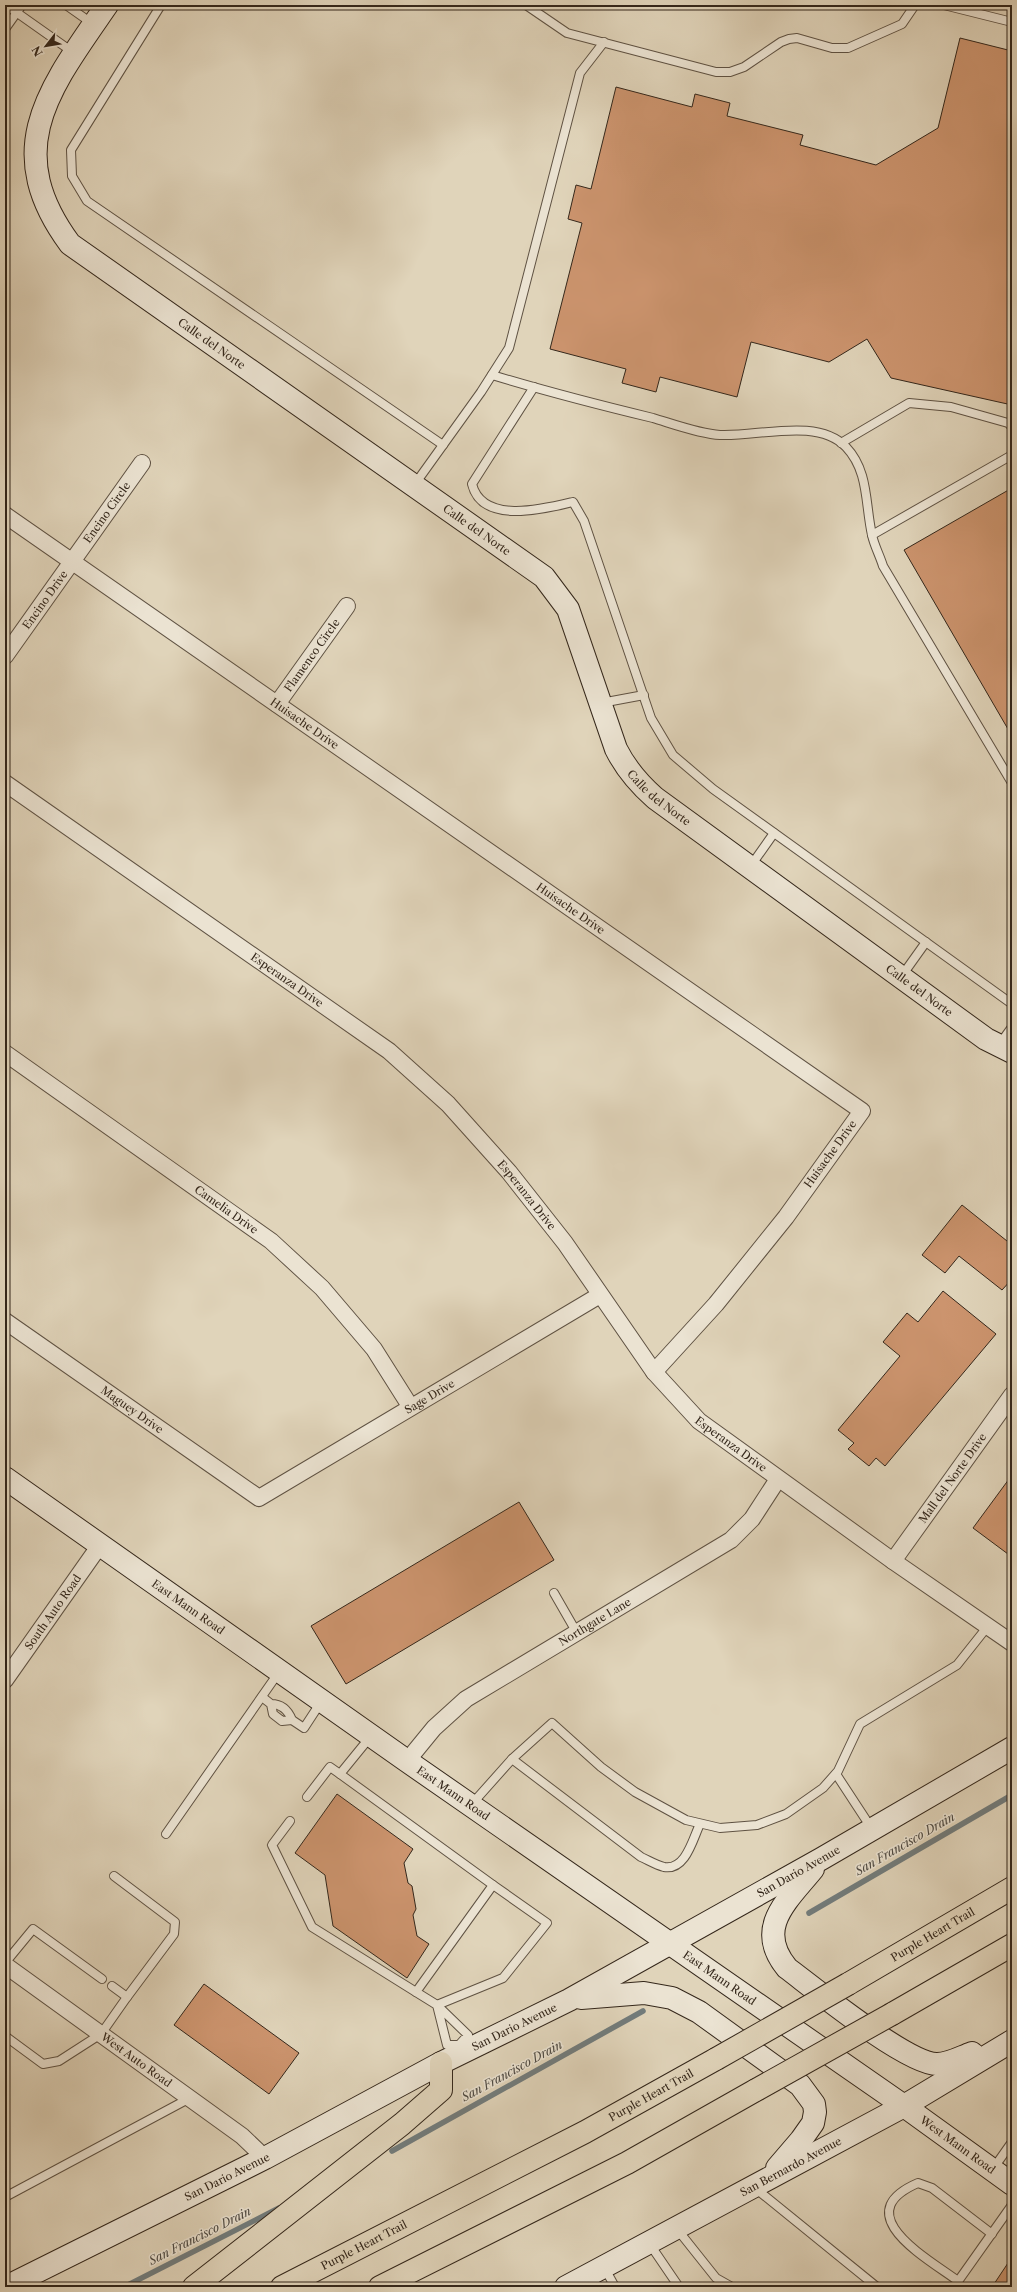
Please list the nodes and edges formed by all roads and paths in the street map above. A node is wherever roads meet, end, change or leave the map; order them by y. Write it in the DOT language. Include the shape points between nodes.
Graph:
graph roads {
  1 [pos="6,5"];
  2 [pos="22,5"];
  3 [pos="66,5"];
  4 [pos="107,5"];
  5 [pos="161,5"];
  6 [pos="526,5"];
  7 [pos="914,5"];
  8 [pos="944,5"];
  9 [pos="16,13"];
  10 [pos="1012,22"];
  11 [pos="94,24"];
  12 [pos="5,29"];
  13 [pos="604,42"];
  14 [pos="74,53"];
  15 [pos="492,375"];
  16 [pos="534,387"];
  17 [pos="1012,427"];
  18 [pos="841,443"];
  19 [pos="443,445"];
  20 [pos="1012,455"];
  21 [pos="142,463"];
  22 [pos="414,484"];
  23 [pos="5,516"];
  24 [pos="872,535"];
  25 [pos="71,562"];
  26 [pos="347,606"];
  27 [pos="5,656"];
  28 [pos="644,694"];
  29 [pos="600,703"];
  30 [pos="277,704"];
  31 [pos="5,783"];
  32 [pos="1012,783"];
  33 [pos="774,833"];
  34 [pos="750,868"];
  35 [pos="926,942"];
  36 [pos="901,977"];
  37 [pos="1012,1004"];
  38 [pos="1012,1027"];
  39 [pos="1005,1049"];
  40 [pos="5,1053"];
  41 [pos="600,1295"];
  42 [pos="5,1321"];
  43 [pos="654,1372"];
  44 [pos="1011,1398"];
  45 [pos="410,1406"];
  46 [pos="5,1478"];
  47 [pos="778,1479"];
  48 [pos="259,1498"];
  49 [pos="100,1545"];
  50 [pos="893,1561"];
  51 [pos="554,1593"];
  52 [pos="988,1626"];
  53 [pos="577,1633"];
  54 [pos="1012,1643"];
  55 [pos="280,1672"];
  56 [pos="5,1680"];
  57 [pos="262,1697"];
  58 [pos="322,1702"];
  59 [pos="371,1736"];
  60 [pos="1012,1748"];
  61 [pos="512,1759"];
  62 [pos="407,1762"];
  63 [pos="340,1774"];
  64 [pos="836,1774"];
  65 [pos="308,1796"];
  66 [pos="470,1806"];
  67 [pos="290,1821"];
  68 [pos="700,1824"];
  69 [pos="872,1829"];
  70 [pos="166,1834"];
  71 [pos="821,1858"];
  72 [pos="114,1876"];
  73 [pos="493,1885"];
  74 [pos="1012,1888"];
  75 [pos="669,1944"];
  76 [pos="1012,1945"];
  77 [pos="5,1964"];
  78 [pos="102,1979"];
  79 [pos="112,1986"];
  80 [pos="416,1992"];
  81 [pos="127,1997"];
  82 [pos="569,2000"];
  83 [pos="437,2005"];
  84 [pos="101,2034"];
  85 [pos="5,2036"];
  86 [pos="1012,2036"];
  87 [pos="1012,2041"];
  88 [pos="460,2049"];
  89 [pos="442,2063"];
  90 [pos="190,2098"];
  91 [pos="904,2106"];
  92 [pos="1012,2142"];
  93 [pos="265,2158"];
  94 [pos="992,2170"];
  95 [pos="760,2183"];
  96 [pos="1012,2184"];
  97 [pos="5,2197"];
  98 [pos="1012,2205"];
  99 [pos="676,2228"];
  100 [pos="992,2234"];
  101 [pos="649,2242"];
  102 [pos="604,2267"];
  103 [pos="956,2284"];
  104 [pos="6,2287"];
  105 [pos="194,2287"];
  106 [pos="282,2287"];
  107 [pos="380,2287"];
  108 [pos="566,2287"];
  109 [pos="615,2287"];
  110 [pos="680,2287"];
  111 [pos="732,2287"];
  112 [pos="877,2287"];
  1 -- 9 [label="lane"];
  2 -- 9 [label="lane"];
  3 -- 11 [label="lane"];
  4 -- 11 [label="street, Calle del Norte"];
  5 -- 19 [label="lane" via="70,150 72,176 87,201"];
  6 -- 13 [label="lane" via="567,32"];
  7 -- 13 [label="lane" via="902,24 848,48 832,48 797,38 789,39 744,67 730,72 707,70"];
  8 -- 10 [label="lane"];
  9 -- 12 [label="lane"];
  9 -- 14 [label="lane"];
  11 -- 14 [label="street, Calle del Norte"];
  13 -- 15 [label="lane" via="580,74 510,348"];
  14 -- 22 [label="street, Calle del Norte" via="42,98 30,133 28,161 32,185 39,204 52,224 70,244"];
  15 -- 16 [label="lane"];
  15 -- 19 [label="lane"];
  16 -- 18 [label="lane" via="718,435 812,431 829,434"];
  16 -- 28 [label="lane" via="472,484 474,493 481,502 491,507 514,511 573,502 584,521"];
  17 -- 18 [label="lane" via="1008,423 951,407 908,404"];
  18 -- 24 [label="lane" via="854,457 860,469"];
  19 -- 22 [label="lane"];
  20 -- 24 [label="lane"];
  21 -- 25 [label="street, Encino Circle"];
  22 -- 29 [label="street, Calle del Norte" via="544,577 568,609"];
  23 -- 25 [label="street, Huisache Drive"];
  24 -- 32 [label="lane" via="883,566"];
  25 -- 27 [label="street, Encino Drive"];
  25 -- 30 [label="street, Huisache Drive"];
  26 -- 30 [label="street, Flamenco Circle"];
  28 -- 29 [label="lane"];
  28 -- 33 [label="lane" via="651,718 673,754 713,789"];
  29 -- 34 [label="street, Calle del Norte" via="616,749 624,766 637,783"];
  30 -- 43 [label="street, Huisache Drive" via="862,1111 781,1223 716,1304"];
  31 -- 41 [label="street, Esperanza Drive" via="389,1051 448,1104 509,1172 565,1243"];
  33 -- 34 [label="lane"];
  33 -- 35 [label="lane"];
  34 -- 36 [label="street, Calle del Norte"];
  35 -- 36 [label="lane"];
  35 -- 37 [label="lane"];
  36 -- 39 [label="street, Calle del Norte" via="986,1039"];
  38 -- 39 [label="lane"];
  40 -- 45 [label="street, Camelia Drive" via="271,1241 322,1288 374,1349"];
  41 -- 43 [label="street, Esperanza Drive"];
  41 -- 45 [label="street, Sage Drive"];
  42 -- 48 [label="street, Maguey Drive"];
  43 -- 47 [label="street, Esperanza Drive" via="699,1421"];
  44 -- 50 [label="street, Mall del Norte Drive"];
  45 -- 48 [label="street, Sage Drive"];
  46 -- 49 [label="street, East Mann Road"];
  47 -- 50 [label="street, Esperanza Drive"];
  47 -- 53 [label="street, Northgate Lane" via="752,1519 731,1540"];
  49 -- 55 [label="street, East Mann Road"];
  49 -- 56 [label="street, South Auto Road"];
  50 -- 52 [label="street, Esperanza Drive"];
  51 -- 53 [label="lane"];
  52 -- 54 [label="street, Esperanza Drive"];
  52 -- 64 [label="lane" via="957,1665 860,1724"];
  53 -- 62 [label="street, Northgate Lane" via="466,1699 434,1728"];
  55 -- 57 [label="lane"];
  55 -- 58 [label="street, East Mann Road"];
  57 -- 58 [label="lane" via="271,1704 273,1714 282,1721 292,1720 304,1728"];
  57 -- 70 [label="lane"];
  58 -- 59 [label="street, East Mann Road"];
  59 -- 62 [label="street, East Mann Road"];
  59 -- 63 [label="lane"];
  60 -- 69 [label="street, San Dario Avenue"];
  61 -- 66 [label="lane"];
  61 -- 68 [label="lane" via="552,1723 601,1767 635,1792 686,1820"];
  61 -- 68 [label="lane" via="640,1857 665,1867 675,1867 684,1859"];
  62 -- 66 [label="street, East Mann Road"];
  63 -- 65 [label="lane" via="330,1767"];
  63 -- 73 [label="lane"];
  64 -- 68 [label="lane" via="823,1788 786,1814 757,1825 720,1828"];
  64 -- 69 [label="lane"];
  66 -- 75 [label="street, East Mann Road"];
  67 -- 80 [label="lane" via="272,1845 312,1927"];
  69 -- 71 [label="street, San Dario Avenue"];
  71 -- 75 [label="street, San Dario Avenue"];
  71 -- 86 [label="street" via="775,1918 772,1940 777,1956 787,1968 898,2049 920,2060 937,2064 947,2063"];
  72 -- 81 [label="lane" via="175,1922 174,1934"];
  73 -- 80 [label="lane"];
  73 -- 83 [label="lane" via="547,1923 503,1978"];
  74 -- 106 [label="highway, Purple Heart Trail, bridge" via="848,1984 584,2132"];
  75 -- 82 [label="street, San Dario Avenue"];
  75 -- 91 [label="street, East Mann Road"];
  76 -- 107 [label="highway, bridge" via="627,2163"];
  77 -- 78 [label="lane" via="33,1929"];
  77 -- 84 [label="street, West Auto Road"];
  79 -- 81 [label="lane"];
  80 -- 83 [label="lane"];
  81 -- 84 [label="lane"];
  82 -- 88 [label="street, San Dario Avenue"];
  82 -- 95 [label="street" via="644,1992 672,1998 699,2012 800,2085 814,2104 813,2123 801,2140"];
  83 -- 88 [label="lane" via="447,2045"];
  83 -- 88 [label="lane" via="468,2035"];
  84 -- 85 [label="lane" via="59,2061 43,2064"];
  84 -- 90 [label="street, West Auto Road"];
  87 -- 91 [label="street, San Bernardo Avenue"];
  88 -- 89 [label="street, San Dario Avenue"];
  89 -- 93 [label="street, San Dario Avenue"];
  89 -- 105 [label="highway" via="441,2090 402,2124"];
  90 -- 93 [label="street, West Auto Road" via="242,2136"];
  90 -- 97 [label="lane"];
  91 -- 94 [label="street, West Mann Road"];
  91 -- 95 [label="street, San Bernardo Avenue"];
  92 -- 94 [label="lane"];
  93 -- 104 [label="street, San Dario Avenue"];
  94 -- 96 [label="street, West Mann Road"];
  95 -- 99 [label="street, San Bernardo Avenue"];
  95 -- 112 [label="lane"];
  98 -- 100 [label="lane"];
  99 -- 101 [label="street, San Bernardo Avenue"];
  99 -- 111 [label="lane" via="716,2278"];
  100 -- 103 [label="lane"];
  100 -- 103 [label="lane" via="932,2188 918,2183 894,2198 888,2211 891,2226 901,2240"];
  101 -- 102 [label="street, San Bernardo Avenue"];
  101 -- 110 [label="lane"];
  102 -- 108 [label="street, San Bernardo Avenue"];
  102 -- 109 [label="lane"];
}
